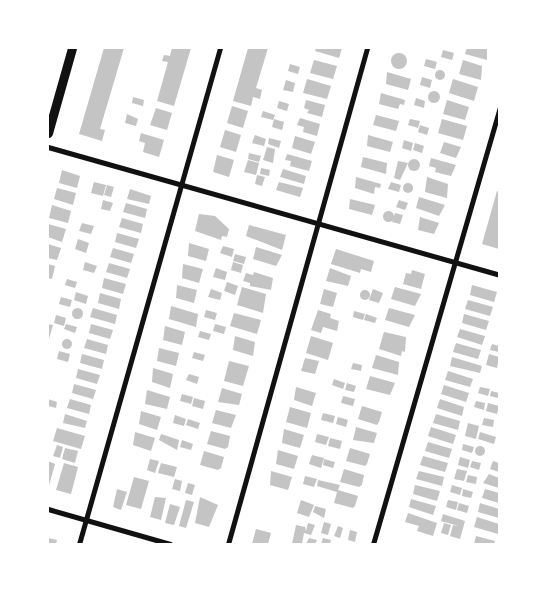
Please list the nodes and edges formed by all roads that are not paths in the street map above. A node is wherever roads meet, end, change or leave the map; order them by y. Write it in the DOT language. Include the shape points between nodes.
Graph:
graph roads {
  1 [pos="72,48"];
  2 [pos="220,48"];
  3 [pos="367,48"];
  4 [pos="500,106"];
  5 [pos="48,133"];
  6 [pos="48,146"];
  7 [pos="180,184"];
  8 [pos="317,223"];
  9 [pos="454,261"];
  10 [pos="500,275"];
  11 [pos="48,509"];
  12 [pos="86,520"];
  13 [pos="79,544"];
  14 [pos="170,544"];
  15 [pos="228,544"];
  16 [pos="374,544"];
  1 -- 5 [label="main road"];
  2 -- 7 [label="street"];
  3 -- 8 [label="street"];
  4 -- 9 [label="street"];
  6 -- 7 [label="street"];
  7 -- 8 [label="street"];
  7 -- 12 [label="street"];
  8 -- 9 [label="street"];
  8 -- 15 [label="street"];
  9 -- 10 [label="street"];
  9 -- 16 [label="street"];
  11 -- 12 [label="street"];
  12 -- 13 [label="street"];
  12 -- 14 [label="street"];
}
